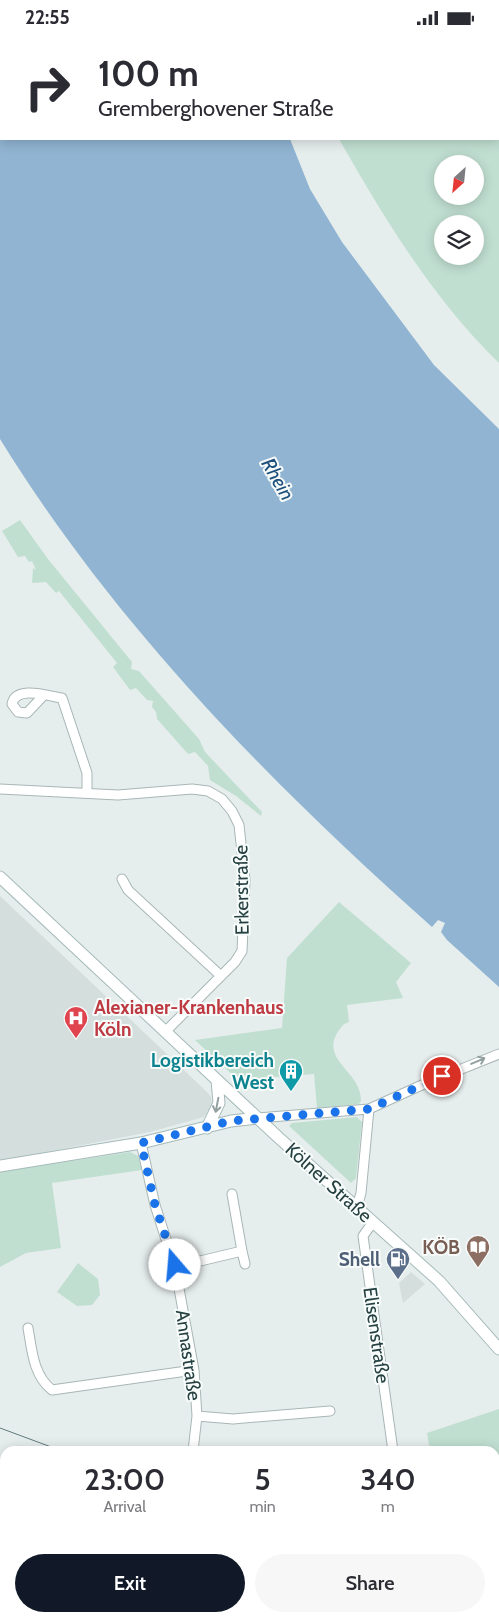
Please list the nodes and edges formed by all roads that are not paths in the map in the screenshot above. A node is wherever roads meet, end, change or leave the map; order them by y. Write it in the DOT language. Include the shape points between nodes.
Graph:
graph roads {
  1 [pos="44,695"];
  2 [pos="0,789"];
  3 [pos="87,793"];
  4 [pos="0,877"];
  5 [pos="122,879"];
  6 [pos="221,977"];
  7 [pos="167,1030"];
  8 [pos="499,1054"];
  9 [pos="217,1080"];
  10 [pos="369,1109"];
  11 [pos="258,1118"];
  12 [pos="207,1127"];
  13 [pos="141,1143"];
  14 [pos="0,1166"];
  15 [pos="232,1194"];
  16 [pos="357,1207"];
  17 [pos="374,1221"];
  18 [pos="242,1251"];
  19 [pos="245,1264"];
  20 [pos="175,1267"];
  21 [pos="28,1328"];
  22 [pos="499,1349"];
  23 [pos="194,1370"];
  24 [pos="330,1411"];
  25 [pos="197,1416"];
  26 [pos="194,1446"];
  27 [pos="392,1446"];
  1 -- 3 [label="street" via="62,697 87,773"];
  2 -- 3 [label="street, Erkerstraße"];
  3 -- 6 [label="street, Erkerstraße" via="118,795 192,789 208,791 222,799 232,811 239,825 244,880 242,951"];
  4 -- 7 [label="main road, Kölner Straße"];
  5 -- 6 [label="street" via="128,890"];
  6 -- 7 [label="street, Erkerstraße"];
  7 -- 9 [label="main road, Kölner Straße"];
  10 -- 8 [label="street, one-way"];
  9 -- 11 [label="main road, Kölner Straße"];
  9 -- 12 [label="main road, one-way" via="220,1103"];
  10 -- 11 [label="street"];
  10 -- 16 [label="street"];
  11 -- 12 [label="main road"];
  11 -- 16 [label="main road, Kölner Straße"];
  12 -- 13 [label="main road"];
  13 -- 14 [label="main road"];
  13 -- 20 [label="street, Annastraße" via="155,1205"];
  15 -- 18 [label="street"];
  16 -- 17 [label="main road, Kölner Straße"];
  17 -- 22 [label="main road, Kölner Straße" via="439,1281"];
  17 -- 27 [label="street, Elisenstraße" via="363,1236"];
  18 -- 19 [label="street"];
  18 -- 20 [label="street"];
  20 -- 23 [label="street, Annastraße"];
  21 -- 23 [label="street" via="35,1367 52,1390"];
  23 -- 25 [label="street, Annastraße"];
  24 -- 25 [label="street" via="233,1419"];
  25 -- 26 [label="street, Annastraße"];
}
